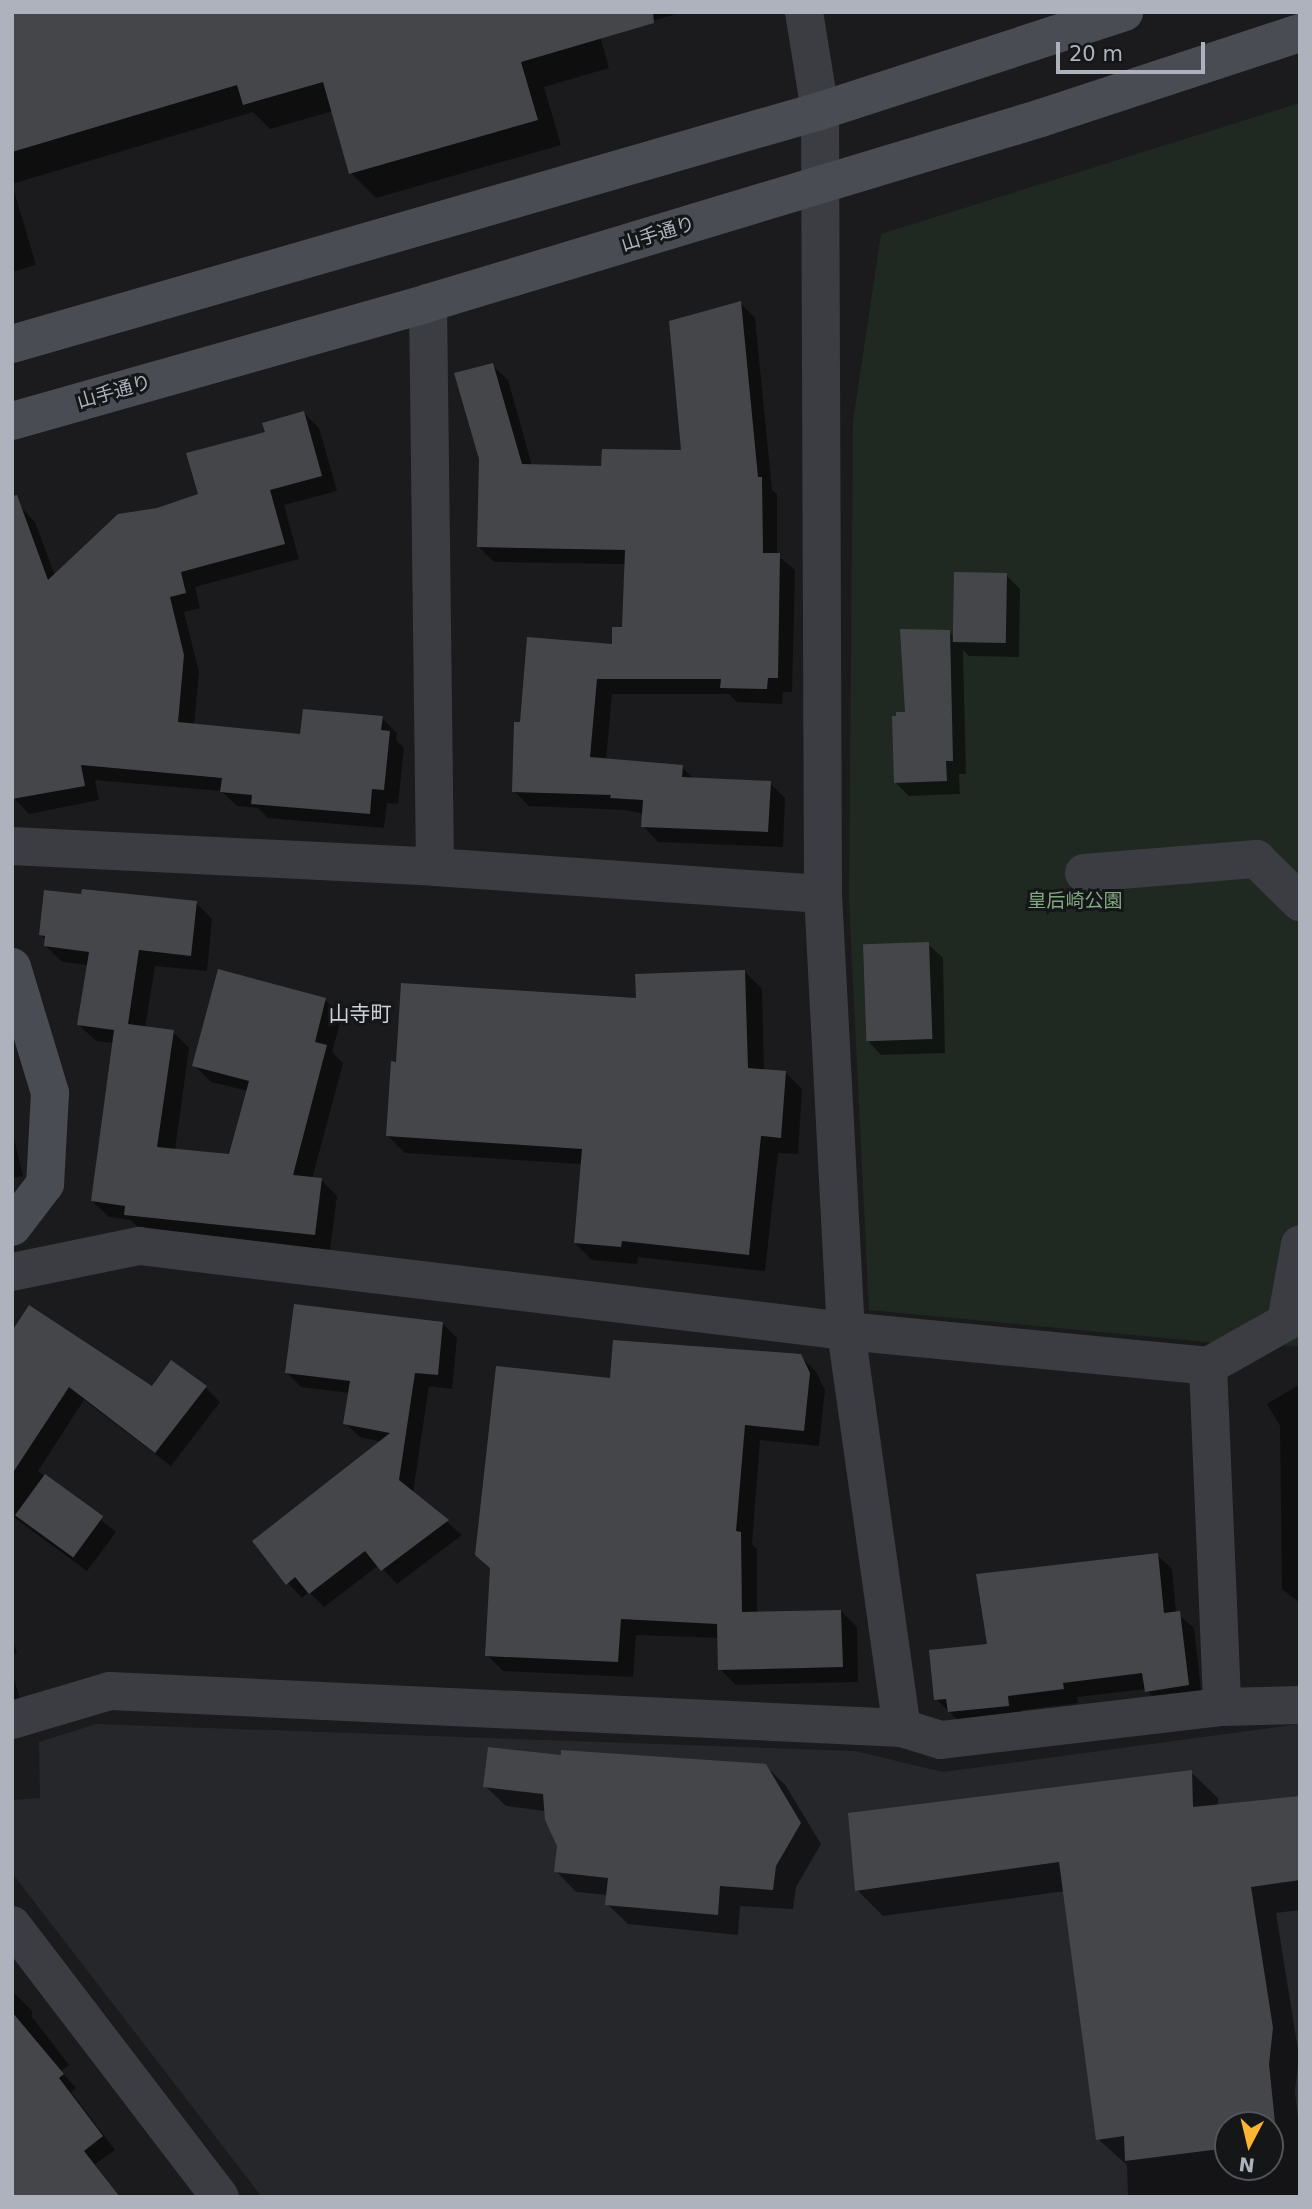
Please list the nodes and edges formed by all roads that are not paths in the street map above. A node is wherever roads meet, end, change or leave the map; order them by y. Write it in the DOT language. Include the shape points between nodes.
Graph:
graph roads {
  1 [pos="804,12"];
  2 [pos="1124,12"];
  3 [pos="1300,33"];
  4 [pos="820,111"];
  5 [pos="822,184"];
  6 [pos="428,303"];
  7 [pos="12,344"];
  8 [pos="12,421"];
  9 [pos="12,846"];
  10 [pos="435,867"];
  11 [pos="1084,873"];
  12 [pos="823,894"];
  13 [pos="1300,902"];
  14 [pos="12,967"];
  15 [pos="12,1227"];
  16 [pos="1300,1244"];
  17 [pos="12,1272"];
  18 [pos="846,1331"];
  19 [pos="1208,1366"];
  20 [pos="1300,1705"];
  21 [pos="1222,1707"];
  22 [pos="12,1720"];
  23 [pos="902,1728"];
  24 [pos="12,1926"];
  25 [pos="220,2197"];
  1 -- 4 [label="street"];
  2 -- 4 [label="street"];
  3 -- 5 [label="street, 山手通り"];
  4 -- 5 [label="street"];
  4 -- 7 [label="street"];
  5 -- 6 [label="street, 山手通り"];
  5 -- 12 [label="street"];
  6 -- 8 [label="street, 山手通り"];
  6 -- 10 [label="street"];
  9 -- 10 [label="street"];
  10 -- 12 [label="street"];
  11 -- 13 [label="street" via="1256,859"];
  12 -- 18 [label="street"];
  14 -- 15 [label="street" via="50,1093 46,1184"];
  16 -- 19 [label="street" via="1286,1322"];
  17 -- 18 [label="street" via="139,1246"];
  18 -- 19 [label="street"];
  18 -- 23 [label="street"];
  19 -- 21 [label="street"];
  20 -- 21 [label="street"];
  21 -- 23 [label="street" via="941,1740"];
  22 -- 23 [label="street" via="110,1691"];
  24 -- 25 [label="street"];
}
